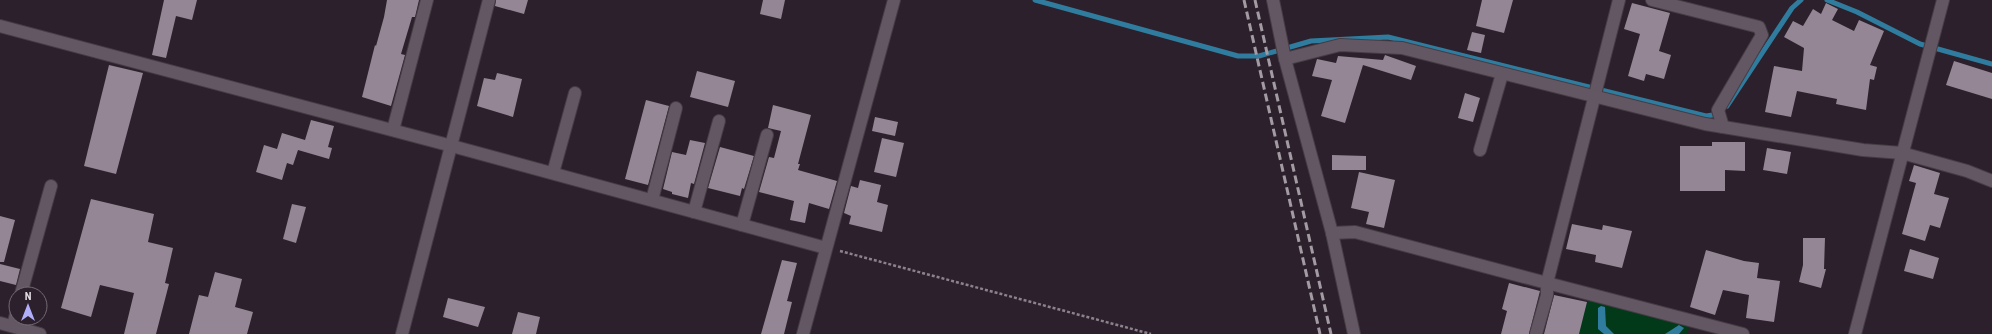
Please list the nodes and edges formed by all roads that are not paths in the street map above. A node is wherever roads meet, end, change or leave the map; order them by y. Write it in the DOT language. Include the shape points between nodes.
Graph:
graph roads {
  1 [pos="427,0"];
  2 [pos="489,0"];
  3 [pos="894,0"];
  4 [pos="1273,0"];
  5 [pos="1619,0"];
  6 [pos="1652,0"];
  7 [pos="1943,0"];
  8 [pos="0,26"];
  9 [pos="1286,59"];
  10 [pos="1502,74"];
  11 [pos="575,93"];
  12 [pos="1595,98"];
  13 [pos="676,108"];
  14 [pos="719,121"];
  15 [pos="1723,126"];
  16 [pos="393,130"];
  17 [pos="767,134"];
  18 [pos="452,146"];
  19 [pos="1480,150"];
  20 [pos="1902,153"];
  21 [pos="553,173"];
  22 [pos="1992,181"];
  23 [pos="51,186"];
  24 [pos="652,200"];
  25 [pos="694,212"];
  26 [pos="742,225"];
  27 [pos="1332,233"];
  28 [pos="826,248"];
  29 [pos="1547,283"];
  30 [pos="23,286"];
  31 [pos="13,326"];
  32 [pos="34,333"];
  33 [pos="402,334"];
  34 [pos="803,334"];
  35 [pos="1354,334"];
  36 [pos="1536,334"];
  37 [pos="1743,334"];
  38 [pos="1855,334"];
  1 -- 16 [label="street"];
  2 -- 18 [label="street"];
  3 -- 28 [label="street"];
  4 -- 9 [label="street"];
  5 -- 12 [label="street"];
  6 -- 15 [label="street" via="1759,27 1762,36 1718,110"];
  7 -- 20 [label="street"];
  8 -- 16 [label="street"];
  9 -- 10 [label="street" via="1340,45 1402,48"];
  9 -- 27 [label="street"];
  10 -- 12 [label="street"];
  10 -- 19 [label="street"];
  11 -- 21 [label="street"];
  12 -- 15 [label="street"];
  12 -- 29 [label="street"];
  13 -- 24 [label="street"];
  14 -- 25 [label="street"];
  15 -- 20 [label="street" via="1863,150"];
  16 -- 18 [label="street"];
  17 -- 26 [label="street"];
  18 -- 21 [label="street"];
  18 -- 33 [label="street"];
  20 -- 22 [label="street" via="1967,171"];
  20 -- 38 [label="street"];
  21 -- 24 [label="street"];
  23 -- 30 [label="street"];
  24 -- 25 [label="street"];
  25 -- 26 [label="street"];
  26 -- 28 [label="street"];
  27 -- 29 [label="street" via="1355,232"];
  27 -- 35 [label="street"];
  28 -- 34 [label="street"];
  29 -- 36 [label="street" via="1547,295"];
  29 -- 37 [label="street"];
  31 -- 32 [label="street"];
}
